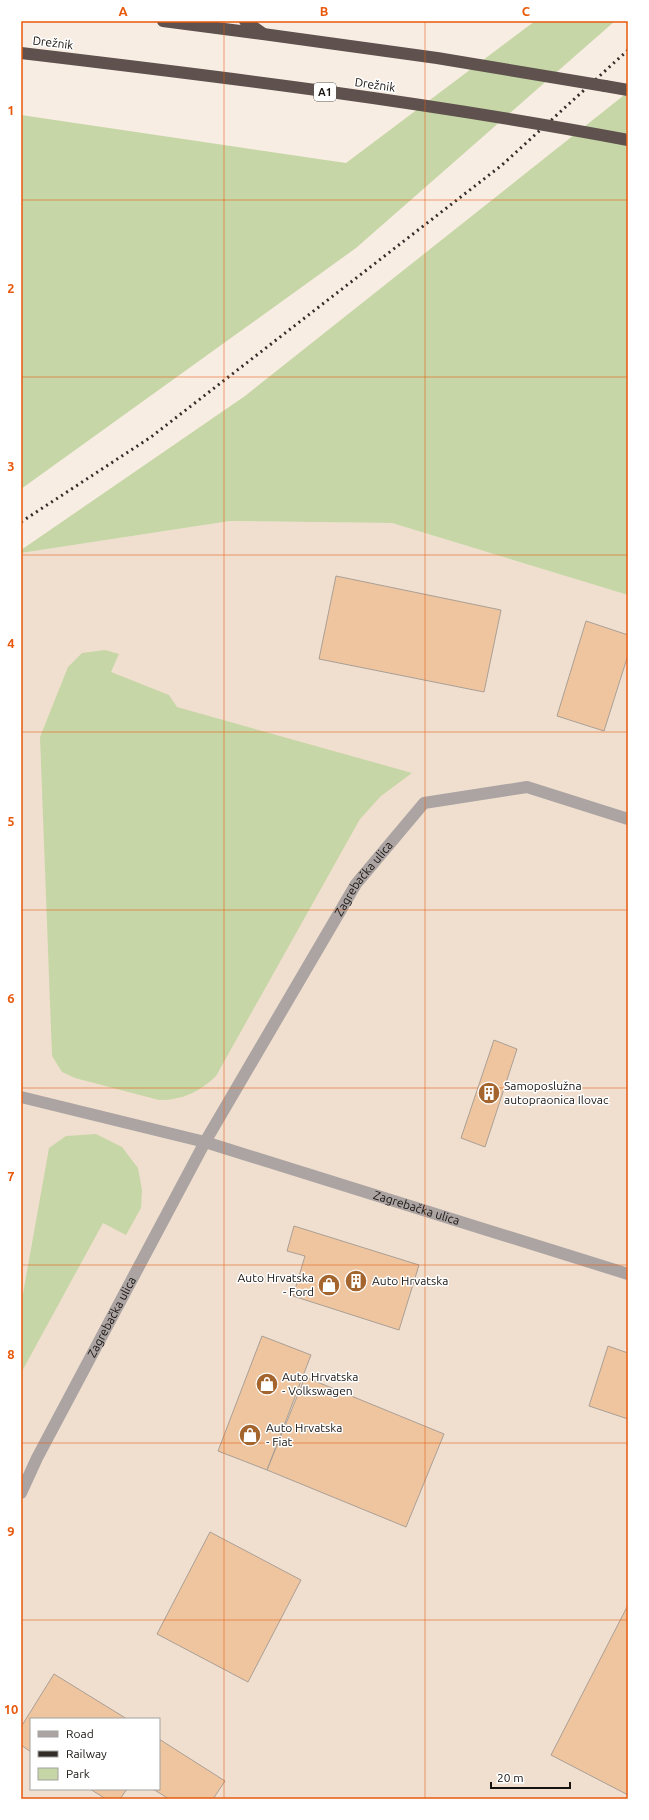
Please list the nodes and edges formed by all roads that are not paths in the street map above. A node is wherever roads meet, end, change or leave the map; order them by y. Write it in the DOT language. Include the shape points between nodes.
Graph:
graph roads {
  1 [pos="163,21"];
  2 [pos="245,21"];
  3 [pos="263,34"];
  4 [pos="21,53"];
  5 [pos="628,90"];
  6 [pos="628,140"];
  7 [pos="628,818"];
  8 [pos="21,1097"];
  9 [pos="205,1142"];
  10 [pos="628,1274"];
  11 [pos="21,1493"];
  1 -- 3 [label="highway"];
  2 -- 3 [label="highway"];
  3 -- 5 [label="highway, bridge" via="430,57"];
  4 -- 6 [label="highway, Drežnik / A1, bridge" via="453,110"];
  7 -- 9 [label="street, Zagrebačka ulica" via="528,787 424,803 356,884"];
  8 -- 9 [label="street, Zagrebačka ulica"];
  9 -- 10 [label="street, Zagrebačka ulica"];
  9 -- 11 [label="street, Zagrebačka ulica" via="37,1458"];
}
